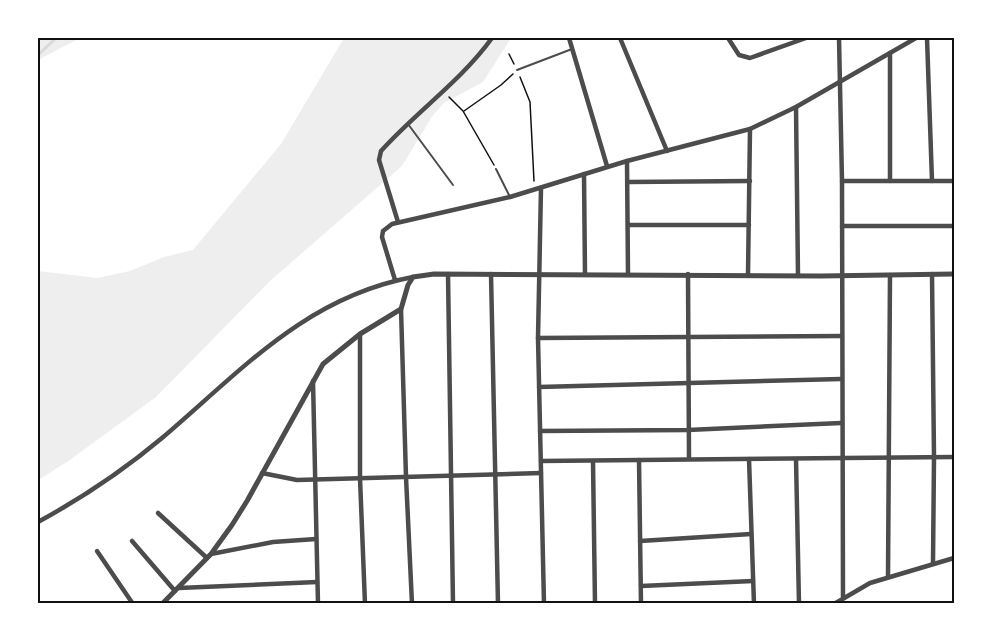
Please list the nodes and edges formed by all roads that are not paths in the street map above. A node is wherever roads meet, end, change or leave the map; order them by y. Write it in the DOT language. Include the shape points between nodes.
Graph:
graph roads {
  1 [pos="492,38"];
  2 [pos="569,38"];
  3 [pos="620,38"];
  4 [pos="728,38"];
  5 [pos="806,38"];
  6 [pos="839,38"];
  7 [pos="916,38"];
  8 [pos="927,38"];
  9 [pos="572,49"];
  10 [pos="890,53"];
  11 [pos="517,70"];
  12 [pos="841,81"];
  13 [pos="796,107"];
  14 [pos="408,123"];
  15 [pos="750,129"];
  16 [pos="667,151"];
  17 [pos="627,160"];
  18 [pos="607,166"];
  19 [pos="496,169"];
  20 [pos="584,174"];
  21 [pos="750,181"];
  22 [pos="842,181"];
  23 [pos="890,181"];
  24 [pos="932,181"];
  25 [pos="954,181"];
  26 [pos="628,182"];
  27 [pos="453,185"];
  28 [pos="541,188"];
  29 [pos="510,197"];
  30 [pos="398,222"];
  31 [pos="628,225"];
  32 [pos="749,225"];
  33 [pos="842,226"];
  34 [pos="954,226"];
  35 [pos="448,274"];
  36 [pos="491,274"];
  37 [pos="585,274"];
  38 [pos="628,274"];
  39 [pos="688,274"];
  40 [pos="932,274"];
  41 [pos="954,274"];
  42 [pos="538,275"];
  43 [pos="748,275"];
  44 [pos="890,275"];
  45 [pos="798,276"];
  46 [pos="842,276"];
  47 [pos="413,277"];
  48 [pos="395,280"];
  49 [pos="401,309"];
  50 [pos="360,334"];
  51 [pos="842,336"];
  52 [pos="687,337"];
  53 [pos="538,338"];
  54 [pos="313,379"];
  55 [pos="842,379"];
  56 [pos="687,382"];
  57 [pos="539,387"];
  58 [pos="841,423"];
  59 [pos="688,430"];
  60 [pos="540,431"];
  61 [pos="934,457"];
  62 [pos="954,457"];
  63 [pos="689,459"];
  64 [pos="748,459"];
  65 [pos="795,459"];
  66 [pos="841,459"];
  67 [pos="887,459"];
  68 [pos="639,460"];
  69 [pos="541,461"];
  70 [pos="593,461"];
  71 [pos="262,473"];
  72 [pos="494,473"];
  73 [pos="541,473"];
  74 [pos="449,474"];
  75 [pos="406,477"];
  76 [pos="360,478"];
  77 [pos="315,480"];
  78 [pos="158,513"];
  79 [pos="38,522"];
  80 [pos="752,534"];
  81 [pos="316,539"];
  82 [pos="640,540"];
  83 [pos="132,541"];
  84 [pos="97,552"];
  85 [pos="209,556"];
  86 [pos="954,558"];
  87 [pos="933,563"];
  88 [pos="888,576"];
  89 [pos="753,581"];
  90 [pos="317,582"];
  91 [pos="641,586"];
  92 [pos="177,590"];
  93 [pos="843,597"];
  94 [pos="133,603"];
  95 [pos="162,603"];
  96 [pos="318,603"];
  97 [pos="365,603"];
  98 [pos="412,603"];
  99 [pos="453,603"];
  100 [pos="498,603"];
  101 [pos="544,603"];
  102 [pos="595,603"];
  103 [pos="641,603"];
  104 [pos="754,603"];
  105 [pos="799,603"];
  106 [pos="834,603"];
  1 -- 14 [label="street" via="473,62"];
  2 -- 9 [label="street"];
  3 -- 16 [label="street"];
  4 -- 5 [label="street" via="739,55 750,58"];
  6 -- 12 [label="street"];
  7 -- 10 [label="street"];
  8 -- 24 [label="street"];
  9 -- 11 [label="lane"];
  9 -- 18 [label="street"];
  10 -- 12 [label="street"];
  10 -- 23 [label="street"];
  12 -- 13 [label="street"];
  12 -- 22 [label="street"];
  13 -- 15 [label="street"];
  13 -- 45 [label="street"];
  14 -- 27 [label="lane"];
  14 -- 30 [label="street" via="379,157"];
  15 -- 16 [label="street"];
  15 -- 21 [label="street"];
  16 -- 17 [label="street"];
  17 -- 18 [label="street"];
  17 -- 26 [label="street"];
  18 -- 20 [label="street"];
  19 -- 29 [label="lane"];
  20 -- 28 [label="street"];
  20 -- 37 [label="street"];
  21 -- 26 [label="street"];
  21 -- 32 [label="street"];
  22 -- 23 [label="street"];
  22 -- 33 [label="street"];
  23 -- 24 [label="street"];
  24 -- 25 [label="street"];
  26 -- 31 [label="street"];
  28 -- 29 [label="street"];
  28 -- 42 [label="street"];
  29 -- 30 [label="street"];
  30 -- 48 [label="street" via="387,226 382,237"];
  31 -- 32 [label="street"];
  31 -- 38 [label="street"];
  32 -- 43 [label="street"];
  33 -- 34 [label="street"];
  33 -- 46 [label="street"];
  35 -- 36 [label="street"];
  35 -- 47 [label="street"];
  35 -- 74 [label="street"];
  36 -- 42 [label="street"];
  36 -- 72 [label="street"];
  37 -- 38 [label="street"];
  37 -- 42 [label="street"];
  38 -- 39 [label="street"];
  39 -- 43 [label="street"];
  39 -- 52 [label="street"];
  40 -- 41 [label="street"];
  40 -- 44 [label="street"];
  40 -- 61 [label="street"];
  42 -- 53 [label="street"];
  43 -- 45 [label="street"];
  44 -- 46 [label="street"];
  44 -- 67 [label="street"];
  45 -- 46 [label="street"];
  46 -- 51 [label="street"];
  47 -- 48 [label="street"];
  47 -- 49 [label="street"];
  48 -- 79 [label="street" via="329,305 291,329 127,465 72,504"];
  49 -- 50 [label="street"];
  49 -- 75 [label="street"];
  50 -- 54 [label="street" via="328,358"];
  50 -- 76 [label="street"];
  51 -- 52 [label="street"];
  51 -- 55 [label="street"];
  52 -- 53 [label="street"];
  52 -- 56 [label="street"];
  53 -- 57 [label="street"];
  54 -- 71 [label="street"];
  54 -- 77 [label="street"];
  55 -- 56 [label="street"];
  55 -- 58 [label="street"];
  56 -- 57 [label="street"];
  56 -- 59 [label="street"];
  57 -- 60 [label="street"];
  58 -- 59 [label="street"];
  58 -- 66 [label="street"];
  59 -- 60 [label="street"];
  59 -- 63 [label="street"];
  60 -- 69 [label="street"];
  61 -- 62 [label="street"];
  61 -- 67 [label="street"];
  61 -- 87 [label="street"];
  63 -- 64 [label="street"];
  63 -- 68 [label="street"];
  64 -- 65 [label="street"];
  64 -- 80 [label="street"];
  65 -- 66 [label="street"];
  65 -- 105 [label="street"];
  66 -- 67 [label="street"];
  66 -- 93 [label="street"];
  67 -- 88 [label="street"];
  68 -- 70 [label="street"];
  68 -- 82 [label="street"];
  69 -- 70 [label="street"];
  69 -- 73 [label="street"];
  70 -- 102 [label="street"];
  71 -- 77 [label="street"];
  71 -- 85 [label="street" via="248,501"];
  72 -- 73 [label="street"];
  72 -- 74 [label="street"];
  72 -- 100 [label="street"];
  73 -- 101 [label="street"];
  74 -- 75 [label="street"];
  74 -- 99 [label="street"];
  75 -- 76 [label="street"];
  75 -- 98 [label="street"];
  76 -- 77 [label="street"];
  76 -- 97 [label="street"];
  77 -- 81 [label="street"];
  78 -- 85 [label="street"];
  80 -- 82 [label="street"];
  80 -- 89 [label="street"];
  81 -- 85 [label="street" via="273,542"];
  81 -- 90 [label="street"];
  82 -- 91 [label="street"];
  83 -- 92 [label="street"];
  84 -- 94 [label="street"];
  85 -- 92 [label="street"];
  86 -- 87 [label="street"];
  87 -- 88 [label="street"];
  88 -- 93 [label="street"];
  89 -- 91 [label="street"];
  89 -- 104 [label="street"];
  90 -- 92 [label="street"];
  90 -- 96 [label="street"];
  91 -- 103 [label="street"];
  92 -- 95 [label="street"];
  93 -- 106 [label="street"];
}
